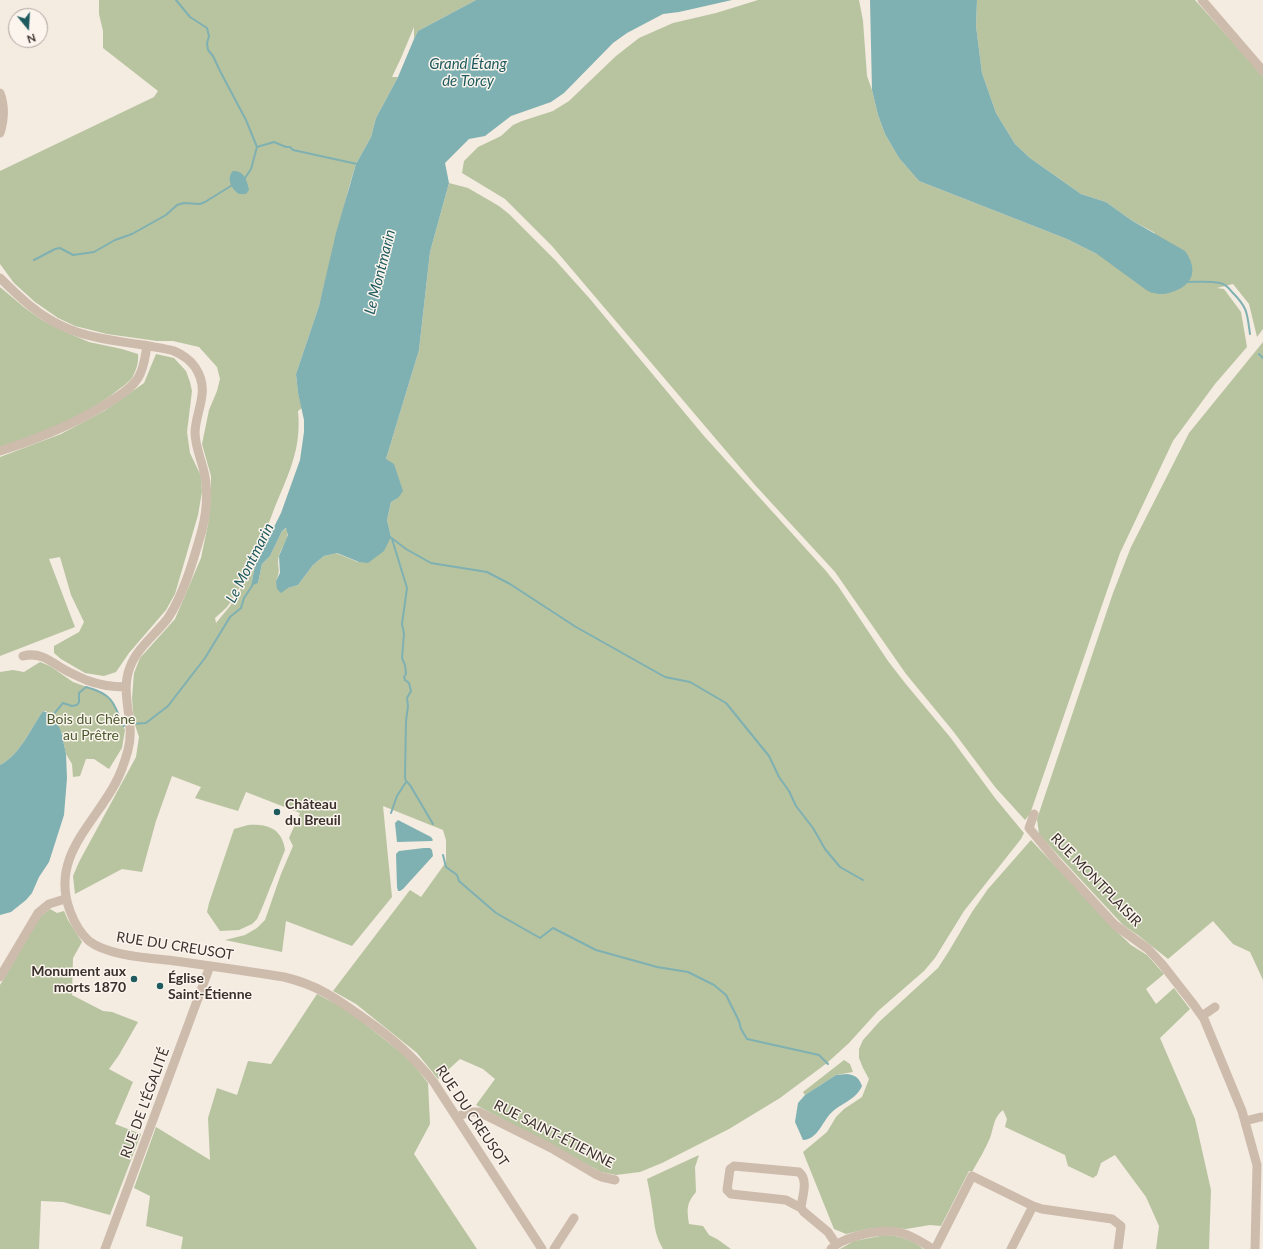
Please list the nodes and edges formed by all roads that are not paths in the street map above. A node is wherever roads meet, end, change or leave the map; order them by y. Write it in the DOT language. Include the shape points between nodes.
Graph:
graph roads {
  1 [pos="1202,0"];
  2 [pos="1263,71"];
  3 [pos="0,93"];
  4 [pos="0,133"];
  5 [pos="0,278"];
  6 [pos="148,346"];
  7 [pos="0,451"];
  8 [pos="23,656"];
  9 [pos="126,687"];
  10 [pos="1034,814"];
  11 [pos="65,899"];
  12 [pos="210,966"];
  13 [pos="0,977"];
  14 [pos="1215,1007"];
  15 [pos="1202,1016"];
  16 [pos="458,1117"];
  17 [pos="1261,1117"];
  18 [pos="1245,1121"];
  19 [pos="615,1180"];
  20 [pos="1260,1185"];
  21 [pos="1033,1206"];
  22 [pos="801,1208"];
  23 [pos="574,1218"];
  24 [pos="834,1247"];
  25 [pos="105,1249"];
  26 [pos="542,1249"];
  27 [pos="554,1249"];
  28 [pos="934,1249"];
  29 [pos="1011,1249"];
  30 [pos="1118,1249"];
  31 [pos="1255,1249"];
  1 -- 2 [label="street"];
  3 -- 4 [label="street" via="4,114"];
  5 -- 6 [label="street, RUE DU CREUSOT" via="26,302 62,326 94,336"];
  6 -- 7 [label="street" via="138,379 124,392 97,410 64,426"];
  6 -- 9 [label="street, RUE DU CREUSOT" via="182,355 195,367 201,382 202,400 196,437 206,482 207,505 202,530 183,589 168,616 133,660"];
  8 -- 9 [label="street" via="41,655 95,683"];
  9 -- 11 [label="street, RUE DU CREUSOT" via="130,741 125,761 115,784 82,834 67,864"];
  10 -- 15 [label="street, RUE MONTPLAISIR" via="1029,828 1046,850 1115,925 1154,956"];
  11 -- 12 [label="street, RUE DU CREUSOT" via="79,931 86,939 103,949"];
  11 -- 13 [label="street" via="49,904 38,913"];
  12 -- 16 [label="street, RUE DU CREUSOT" via="284,977 314,986 334,996 386,1034 412,1057 433,1081"];
  12 -- 25 [label="street, RUE DE L'ÉGALITÉ"];
  14 -- 15 [label="street"];
  15 -- 18 [label="street, RUE MONTPLAISIR"];
  16 -- 19 [label="street, RUE SAINT-ÉTIENNE" via="467,1112 479,1112 551,1148 595,1174"];
  16 -- 26 [label="street, RUE DU CREUSOT"];
  17 -- 18 [label="street"];
  18 -- 20 [label="street, RUE MONTPLAISIR"];
  20 -- 31 [label="street, RUE MONTPLAISIR"];
  21 -- 28 [label="street" via="972,1176"];
  21 -- 29 [label="street"];
  21 -- 30 [label="street" via="1112,1219 1121,1226"];
  22 -- 22 [label="street" via="786,1200 731,1194 728,1190 730,1169 734,1166 799,1172 804,1176"];
  22 -- 24 [label="street" via="828,1232"];
  23 -- 27 [label="street"];
  24 -- 28 [label="street" via="865,1234 895,1231"];
}
